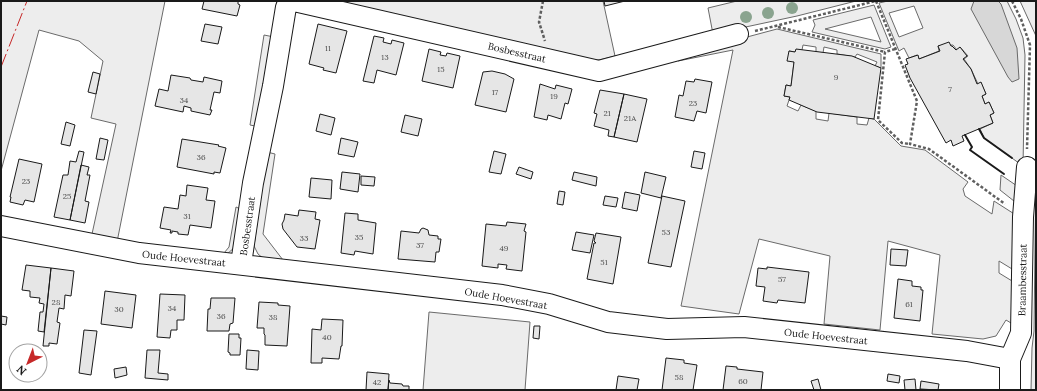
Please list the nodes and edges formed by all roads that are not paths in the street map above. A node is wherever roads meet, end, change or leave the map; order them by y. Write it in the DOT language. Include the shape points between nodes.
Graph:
graph roads {
  1 [pos="293,1"];
  2 [pos="744,33"];
  3 [pos="1027,167"];
  4 [pos="1,226"];
  5 [pos="242,264"];
  6 [pos="1010,359"];
  7 [pos="1010,390"];
  1 -- 2 [label="street, Bosbesstraat" via="599,71"];
  1 -- 5 [label="street, Bosbesstraat" via="286,7"];
  3 -- 6 [label="street, Braambesstraat" via="1023,217 1021,333"];
  4 -- 5 [label="street, Oude Hoevestraat" via="139,253"];
  5 -- 6 [label="street, Oude Hoevestraat" via="502,295 549,304 608,322 667,329 744,327 967,351"];
  6 -- 7 [label="street, Braambesstraat"];
}
